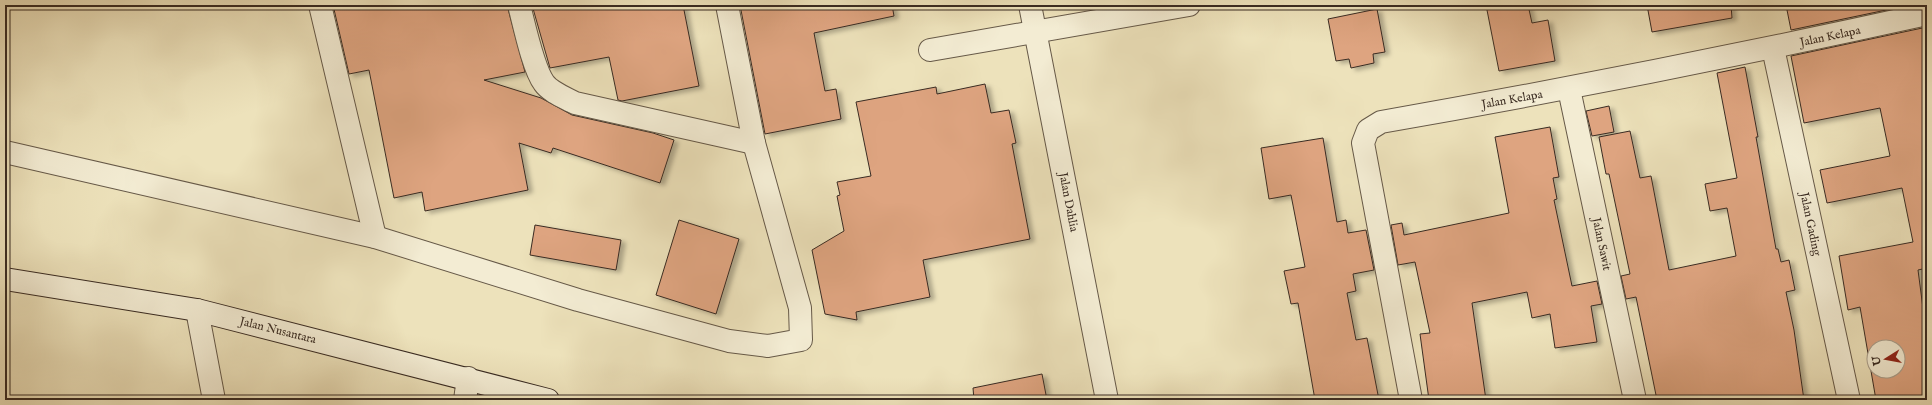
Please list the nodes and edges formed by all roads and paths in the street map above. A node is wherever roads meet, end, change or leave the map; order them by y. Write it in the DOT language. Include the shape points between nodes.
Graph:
graph roads {
  1 [pos="320,5"];
  2 [pos="520,5"];
  3 [pos="727,5"];
  4 [pos="1030,5"];
  5 [pos="1189,5"];
  6 [pos="1927,14"];
  7 [pos="1035,33"];
  8 [pos="1773,48"];
  9 [pos="930,50"];
  10 [pos="1569,89"];
  11 [pos="754,143"];
  12 [pos="5,152"];
  13 [pos="375,236"];
  14 [pos="5,279"];
  15 [pos="197,310"];
  16 [pos="468,378"];
  17 [pos="214,400"];
  18 [pos="465,400"];
  19 [pos="548,400"];
  20 [pos="1107,400"];
  21 [pos="1411,400"];
  22 [pos="1635,400"];
  23 [pos="1849,400"];
  1 -- 13 [label="street"];
  2 -- 11 [label="street" via="532,55 544,83 575,103"];
  3 -- 11 [label="street"];
  4 -- 7 [label="street, Jalan Dahlia"];
  5 -- 7 [label="street"];
  6 -- 8 [label="street, Jalan Kelapa"];
  7 -- 9 [label="street"];
  7 -- 20 [label="street, Jalan Dahlia"];
  8 -- 10 [label="street, Jalan Kelapa"];
  8 -- 23 [label="street, Jalan Gading"];
  10 -- 21 [label="street, Jalan Kelapa" via="1382,122 1368,130 1362,142"];
  10 -- 22 [label="street, Jalan Sawit"];
  11 -- 13 [label="street" via="800,308 800,340 768,346 729,341 578,300"];
  12 -- 13 [label="street"];
  14 -- 15 [label="street, Jalan Nusantara"];
  15 -- 16 [label="street, Jalan Nusantara"];
  15 -- 17 [label="street"];
  16 -- 18 [label="street"];
  16 -- 19 [label="street, Jalan Nusantara"];
}
